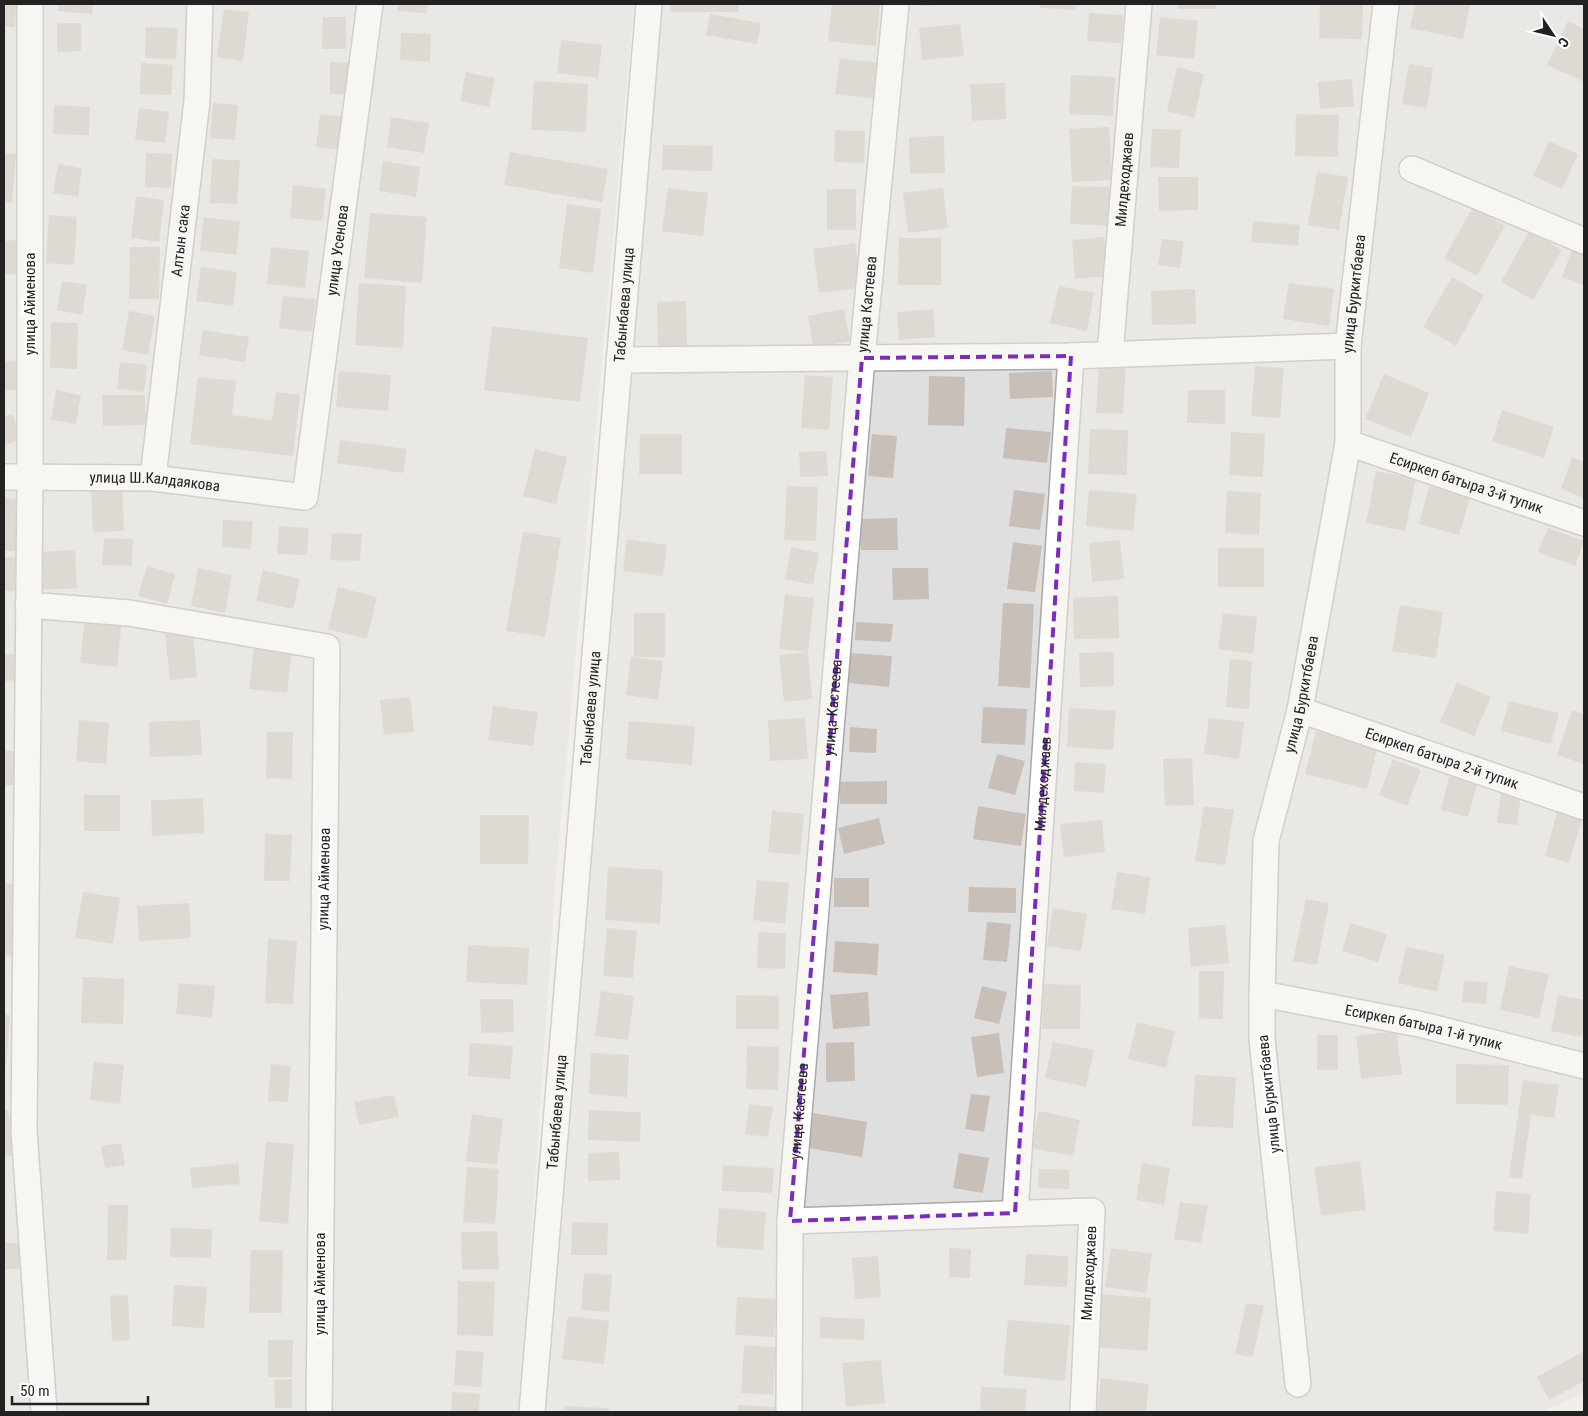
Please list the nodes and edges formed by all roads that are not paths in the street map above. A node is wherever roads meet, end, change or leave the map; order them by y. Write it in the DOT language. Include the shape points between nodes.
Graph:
graph roads {
  1 [pos="30,4"];
  2 [pos="200,4"];
  3 [pos="370,4"];
  4 [pos="649,4"];
  5 [pos="896,4"];
  6 [pos="1139,4"];
  7 [pos="1386,4"];
  8 [pos="1412,169"];
  9 [pos="1584,240"];
  10 [pos="1348,346"];
  11 [pos="1110,354"];
  12 [pos="1071,356"];
  13 [pos="862,358"];
  14 [pos="619,360"];
  15 [pos="1348,443"];
  16 [pos="30,476"];
  17 [pos="4,477"];
  18 [pos="153,478"];
  19 [pos="305,497"];
  20 [pos="1584,523"];
  21 [pos="28,605"];
  22 [pos="1300,710"];
  23 [pos="1584,807"];
  24 [pos="1262,994"];
  25 [pos="1584,1066"];
  26 [pos="1014,1213"];
  27 [pos="790,1221"];
  28 [pos="1298,1384"];
  29 [pos="44,1412"];
  30 [pos="319,1412"];
  31 [pos="532,1412"];
  32 [pos="789,1412"];
  33 [pos="1083,1412"];
  1 -- 16 [label="street, улица Айменова"];
  2 -- 18 [label="street, Алтын сака" via="197,101"];
  3 -- 19 [label="street, улица Усенова"];
  4 -- 14 [label="street, Табынбаева улица"];
  5 -- 13 [label="street, улица Кастеева"];
  6 -- 11 [label="street, Милдеходжаев"];
  7 -- 10 [label="street, улица Буркитбаева"];
  8 -- 9 [label="street"];
  10 -- 11 [label="street"];
  10 -- 15 [label="street, улица Буркитбаева"];
  11 -- 12 [label="street"];
  12 -- 13 [label="street"];
  12 -- 26 [label="street, Милдеходжаев"];
  13 -- 14 [label="street"];
  13 -- 27 [label="street, улица Кастеева"];
  14 -- 31 [label="street, Табынбаева улица"];
  15 -- 20 [label="street, Есиркеп батыра 3-й тупик"];
  15 -- 22 [label="street, улица Буркитбаева"];
  16 -- 17 [label="street, улица Ш.Калдаякова"];
  16 -- 18 [label="street, улица Ш.Калдаякова"];
  16 -- 21 [label="street, улица Айменова"];
  18 -- 19 [label="street, улица Ш.Калдаякова"];
  21 -- 29 [label="street, улица Айменова" via="24,1131"];
  21 -- 30 [label="street, улица Айменова" via="129,613 327,648"];
  22 -- 23 [label="street, Есиркеп батыра 2-й тупик"];
  22 -- 24 [label="street, улица Буркитбаева" via="1266,840"];
  24 -- 25 [label="street, Есиркеп батыра 1-й тупик" via="1419,1024"];
  24 -- 28 [label="street, улица Буркитбаева" via="1262,1039"];
  26 -- 27 [label="street, Милдеходжаев"];
  26 -- 33 [label="street, Милдеходжаев" via="1092,1211"];
  27 -- 32 [label="street, улица Кастеева"];
}
